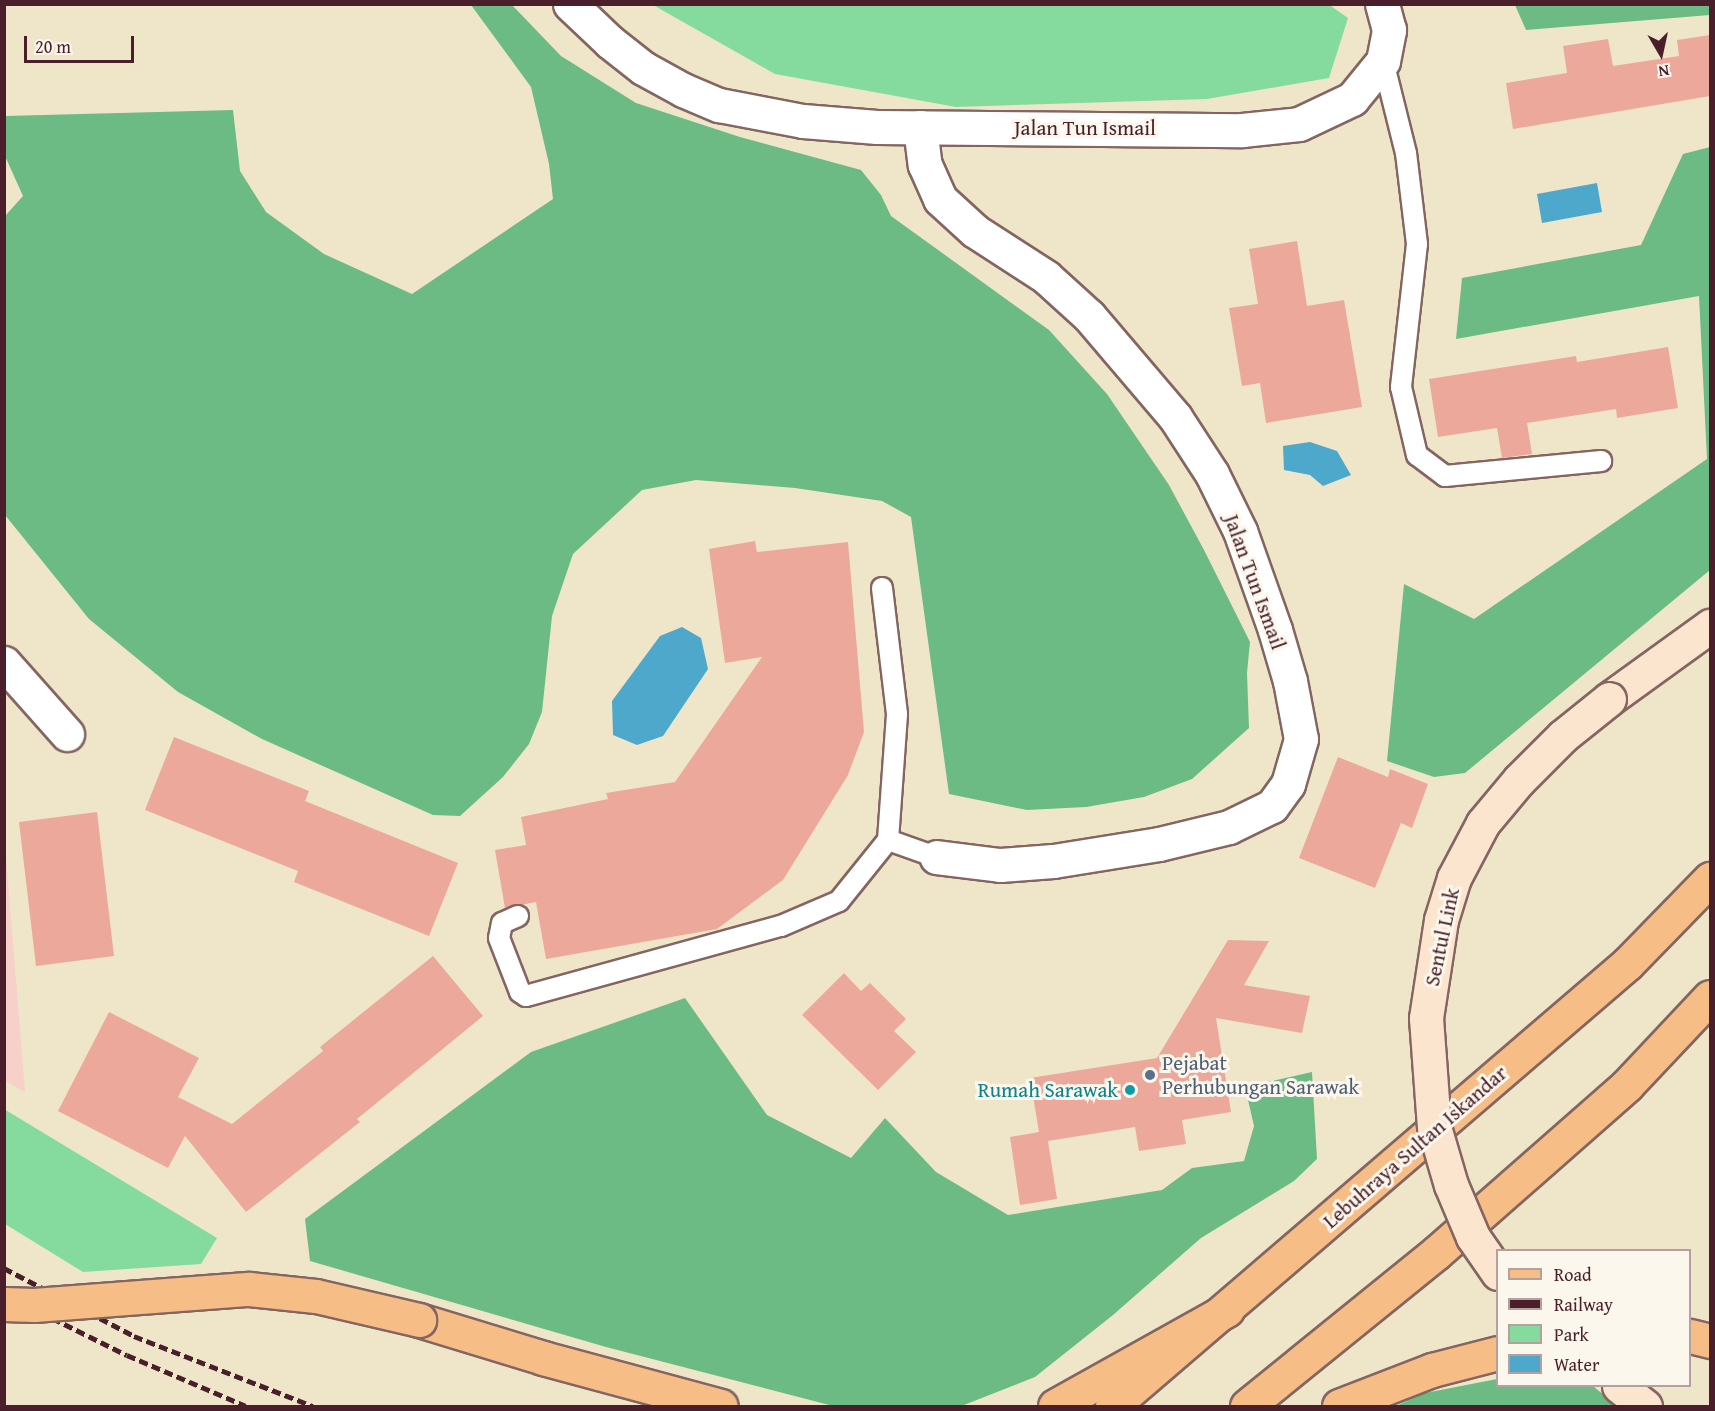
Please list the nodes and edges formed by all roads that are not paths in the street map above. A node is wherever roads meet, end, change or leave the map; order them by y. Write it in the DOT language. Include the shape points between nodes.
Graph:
graph roads {
  1 [pos="570,4"];
  2 [pos="1382,4"];
  3 [pos="1383,61"];
  4 [pos="920,127"];
  5 [pos="1601,461"];
  6 [pos="882,588"];
  7 [pos="1710,626"];
  8 [pos="4,663"];
  9 [pos="68,734"];
  10 [pos="888,840"];
  11 [pos="936,857"];
  12 [pos="1710,879"];
  13 [pos="518,916"];
  14 [pos="1710,997"];
  15 [pos="1496,1272"];
  16 [pos="4,1304"];
  17 [pos="1227,1310"];
  18 [pos="1691,1336"];
  19 [pos="1710,1341"];
  20 [pos="1496,1353"];
  21 [pos="1619,1387"];
  22 [pos="721,1407"];
  23 [pos="1054,1407"];
  24 [pos="1112,1407"];
  25 [pos="1247,1407"];
  26 [pos="1339,1407"];
  27 [pos="1645,1407"];
  1 -- 4 [label="street, Jalan Tun Ismail" via="643,68 719,105 824,123"];
  2 -- 3 [label="street, Jalan Tun Ismail" via="1389,30"];
  3 -- 4 [label="street, Jalan Tun Ismail" via="1352,99 1299,124 1272,128"];
  3 -- 5 [label="lane" via="1406,153 1417,244 1401,387 1417,455 1445,476"];
  4 -- 11 [label="street, Jalan Tun Ismail" via="925,165 940,199 975,231 1046,277 1089,316 1175,417 1212,474 1240,531 1275,630 1301,739 1288,784 1272,806 1229,826 1159,844 1053,861 1000,865"];
  6 -- 10 [label="lane" via="897,714"];
  7 -- 15 [label="main road, Sentul Link, bridge" via="1609,699 1519,780 1483,823 1455,878 1441,920 1426,1018 1434,1127 1451,1185 1473,1237"];
  8 -- 9 [label="street"];
  10 -- 11 [label="lane"];
  10 -- 13 [label="lane" via="839,901 781,926 534,995 520,992 499,938 502,923"];
  12 -- 17 [label="main road, Lebuhraya Sultan Iskandar" via="1627,964"];
  14 -- 25 [label="main road" via="1610,1100 1436,1253"];
  16 -- 22 [label="main road, bridge" via="249,1289 316,1296 418,1320"];
  17 -- 23 [label="main road"];
  17 -- 24 [label="main road, Lebuhraya Sultan Iskandar"];
  18 -- 19 [label="main road"];
  20 -- 26 [label="main road" via="1432,1370"];
  21 -- 27 [label="main road"];
}
